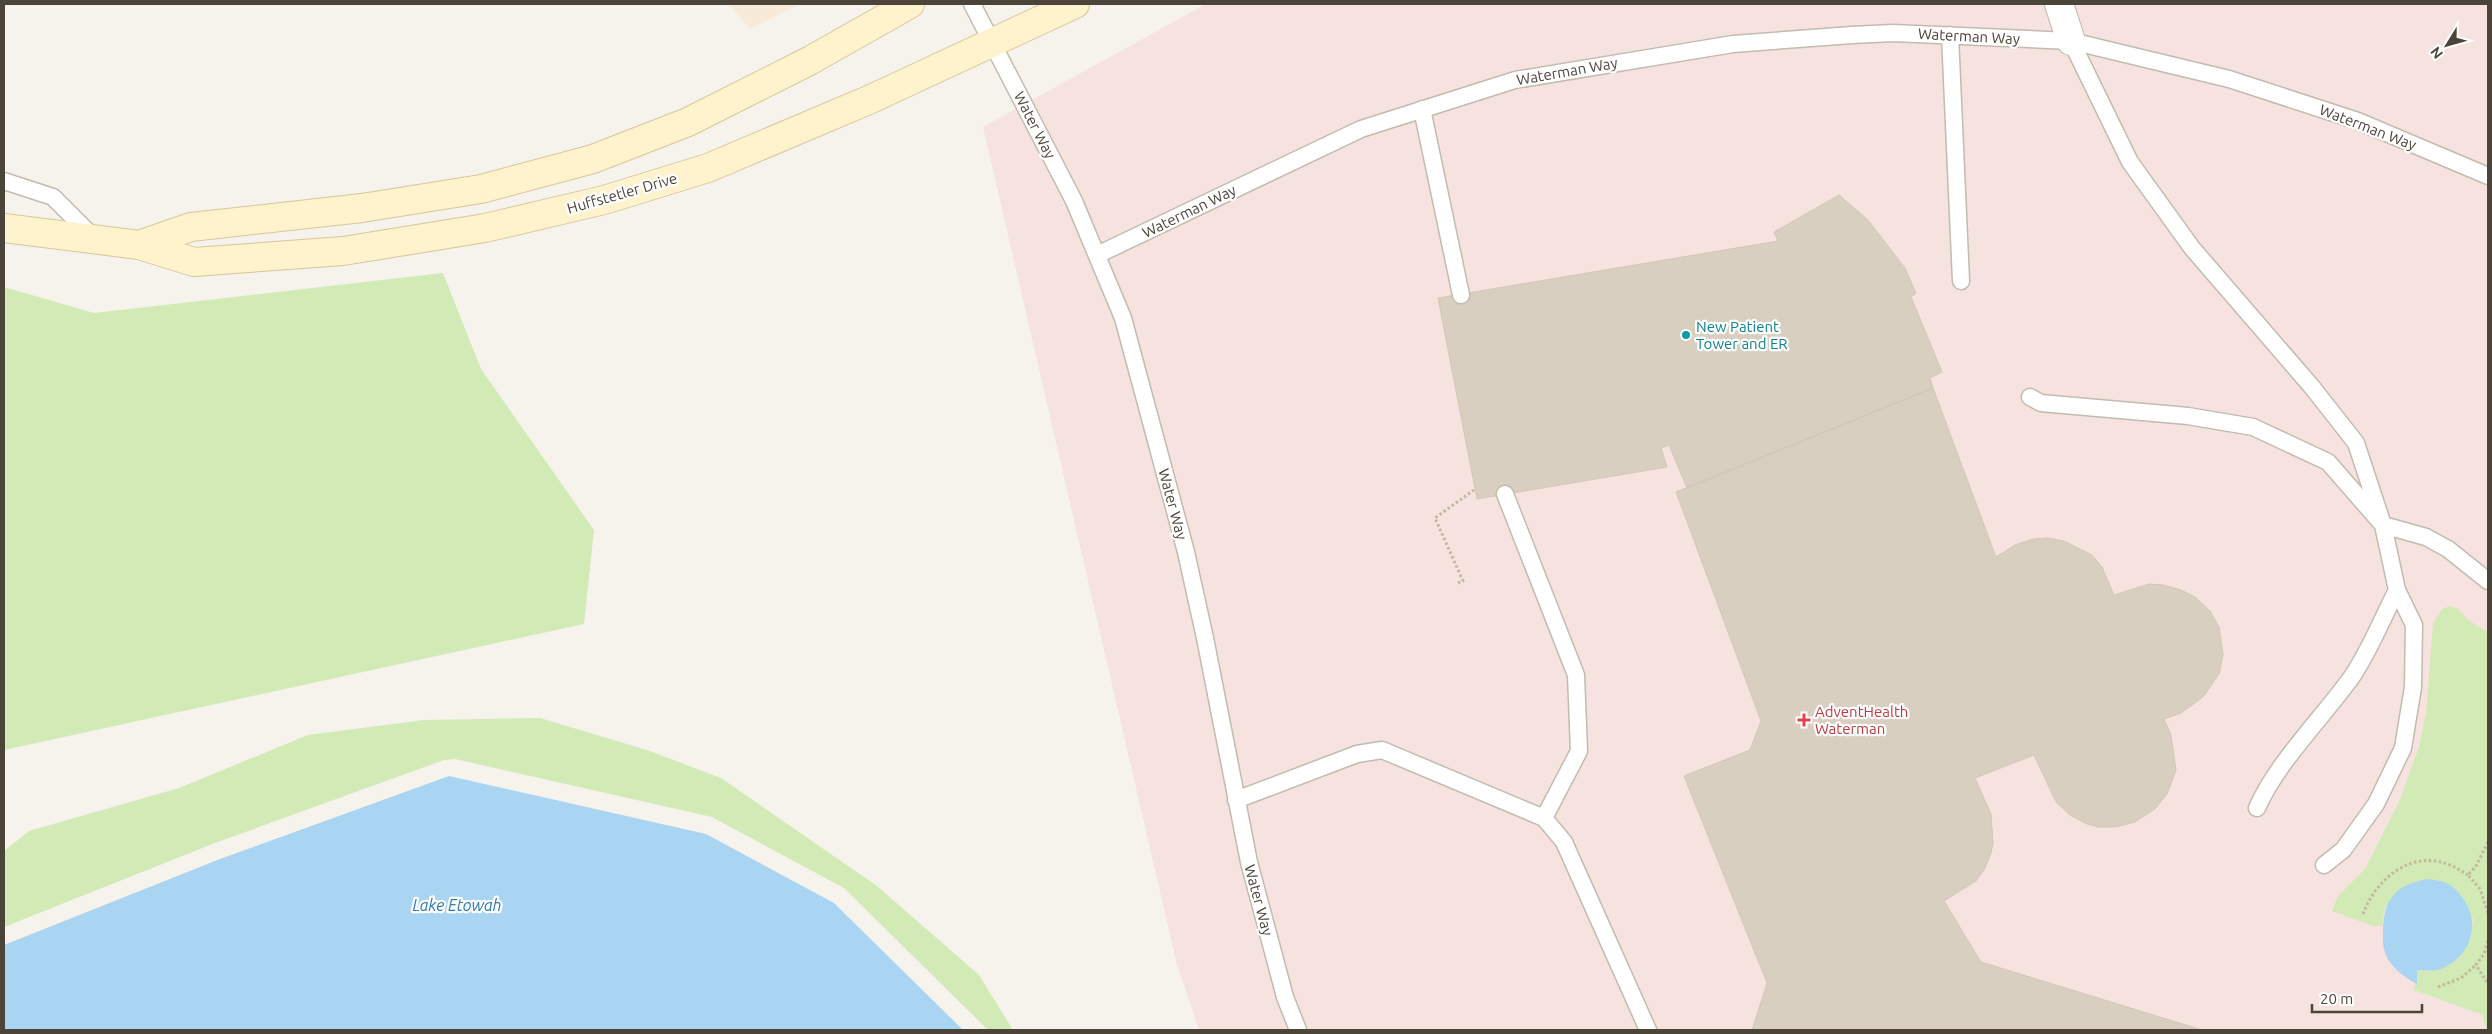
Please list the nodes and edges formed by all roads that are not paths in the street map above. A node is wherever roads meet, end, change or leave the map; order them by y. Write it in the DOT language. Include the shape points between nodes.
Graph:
graph roads {
  1 [pos="910,4"];
  2 [pos="972,4"];
  3 [pos="1075,4"];
  4 [pos="2059,4"];
  5 [pos="1950,35"];
  6 [pos="2071,41"];
  7 [pos="993,42"];
  8 [pos="1422,110"];
  9 [pos="2488,176"];
  10 [pos="4,181"];
  11 [pos="4,228"];
  12 [pos="95,240"];
  13 [pos="139,245"];
  14 [pos="1097,255"];
  15 [pos="1961,281"];
  16 [pos="1461,294"];
  17 [pos="2030,397"];
  18 [pos="1505,494"];
  19 [pos="2383,525"];
  20 [pos="2488,581"];
  21 [pos="2397,590"];
  22 [pos="1236,800"];
  23 [pos="2257,808"];
  24 [pos="1544,818"];
  25 [pos="2324,865"];
  26 [pos="1298,1030"];
  27 [pos="1648,1030"];
  1 -- 13 [label="street, Huffstetler Drive" via="811,60 688,122 593,159 481,189 362,208 191,227"];
  2 -- 7 [label="lane, Water Way"];
  3 -- 7 [label="street, Huffstetler Drive"];
  4 -- 6 [label="street"];
  5 -- 6 [label="lane, Waterman Way"];
  5 -- 8 [label="lane, Waterman Way" via="1892,33 1733,44 1515,80"];
  5 -- 15 [label="lane"];
  6 -- 9 [label="lane, Waterman Way" via="2229,79 2358,121"];
  6 -- 19 [label="lane" via="2130,162 2192,248 2356,443"];
  7 -- 13 [label="street, Huffstetler Drive" via="871,99 708,168 586,205 485,228 343,251 194,262"];
  7 -- 14 [label="lane, Water Way" via="1074,201"];
  8 -- 14 [label="lane, Waterman Way" via="1360,129"];
  8 -- 16 [label="lane"];
  10 -- 12 [label="lane" via="53,198"];
  11 -- 12 [label="street, Huffstetler Drive"];
  12 -- 13 [label="street, Huffstetler Drive"];
  14 -- 22 [label="lane, Water Way" via="1123,318 1183,541 1206,638"];
  17 -- 19 [label="lane" via="2041,404 2188,416 2253,427 2328,462"];
  18 -- 24 [label="lane" via="1576,675 1579,751"];
  19 -- 20 [label="lane" via="2426,537 2448,549"];
  19 -- 21 [label="lane"];
  21 -- 23 [label="lane" via="2352,676 2288,760"];
  21 -- 25 [label="lane" via="2414,625 2412,687 2403,748 2376,804 2343,850"];
  22 -- 24 [label="lane" via="1357,754 1382,750"];
  22 -- 26 [label="lane, Water Way" via="1249,862 1286,998"];
  24 -- 27 [label="lane" via="1564,842"];
}
